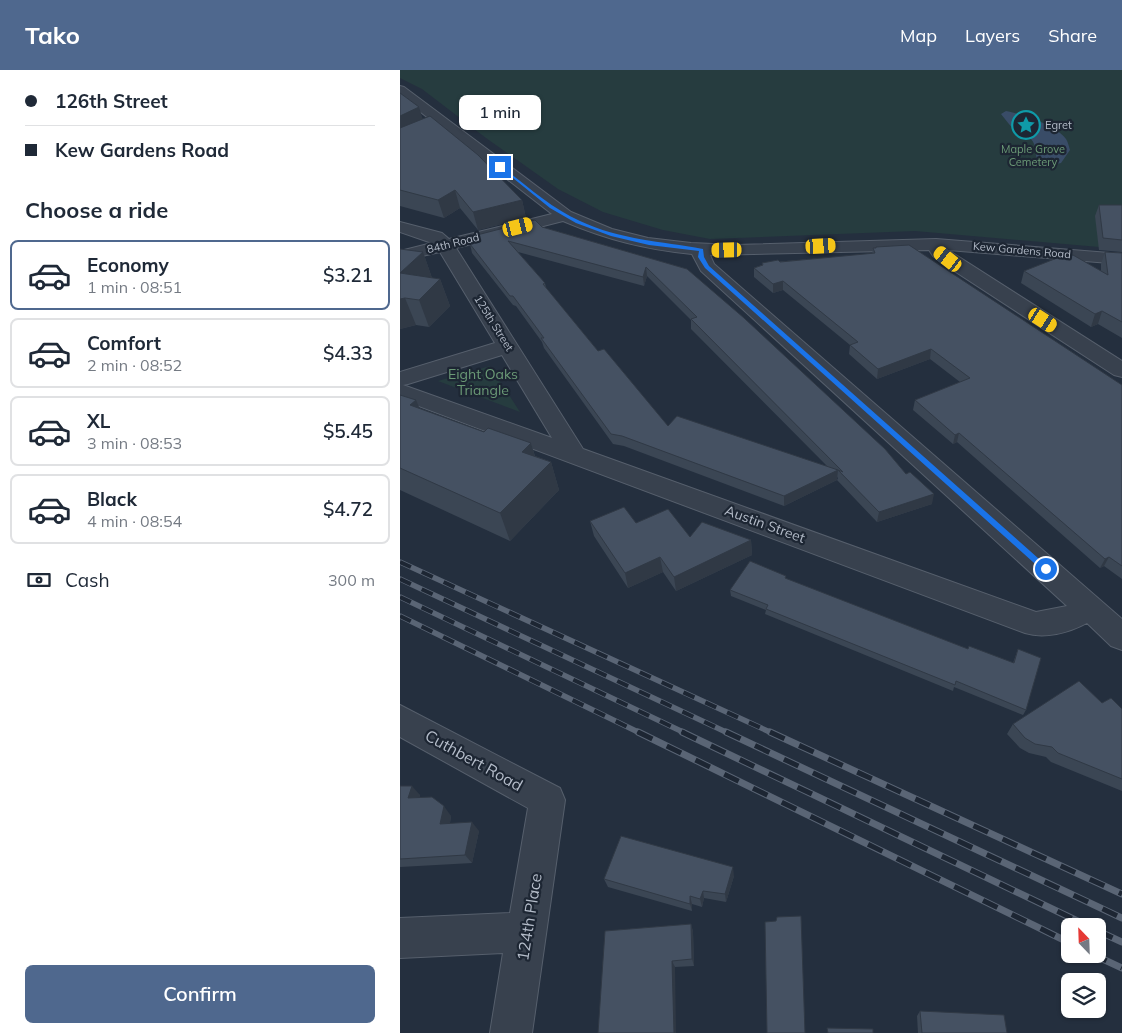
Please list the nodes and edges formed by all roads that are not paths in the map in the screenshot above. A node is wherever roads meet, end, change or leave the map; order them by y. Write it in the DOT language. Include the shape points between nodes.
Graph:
graph roads {
  1 [pos="400,90"];
  2 [pos="441,122"];
  3 [pos="424,130"];
  4 [pos="565,216"];
  5 [pos="400,227"];
  6 [pos="936,244"];
  7 [pos="445,245"];
  8 [pos="701,250"];
  9 [pos="400,256"];
  10 [pos="1122,259"];
  11 [pos="508,346"];
  12 [pos="1122,370"];
  13 [pos="400,379"];
  14 [pos="400,391"];
  15 [pos="574,454"];
  16 [pos="1089,608"];
  17 [pos="1122,637"];
  18 [pos="400,720"];
  19 [pos="547,800"];
  20 [pos="526,932"];
  21 [pos="400,938"];
  22 [pos="511,1033"];
  1 -- 2 [label="street, Kew Gardens Road"];
  2 -- 3 [label="street"];
  2 -- 4 [label="street, Kew Gardens Road"];
  4 -- 7 [label="street, 84th Road"];
  4 -- 8 [label="street, Kew Gardens Road" via="631,239"];
  5 -- 7 [label="street" via="436,237"];
  6 -- 8 [label="street, Kew Gardens Road"];
  6 -- 10 [label="street, Kew Gardens Road"];
  6 -- 12 [label="street" via="939,252 948,259"];
  7 -- 9 [label="street, 84th Road"];
  7 -- 11 [label="street, 125th Street"];
  8 -- 16 [label="street" via="707,267"];
  11 -- 13 [label="street"];
  11 -- 15 [label="street, 125th Street"];
  14 -- 15 [label="street, Austin Street"];
  15 -- 16 [label="street, Austin Street" via="1036,624 1068,619"];
  16 -- 17 [label="street"];
  18 -- 19 [label="street, Cuthbert Road"];
  19 -- 20 [label="street, 124th Place"];
  20 -- 21 [label="street"];
  20 -- 22 [label="street, 124th Place"];
}
